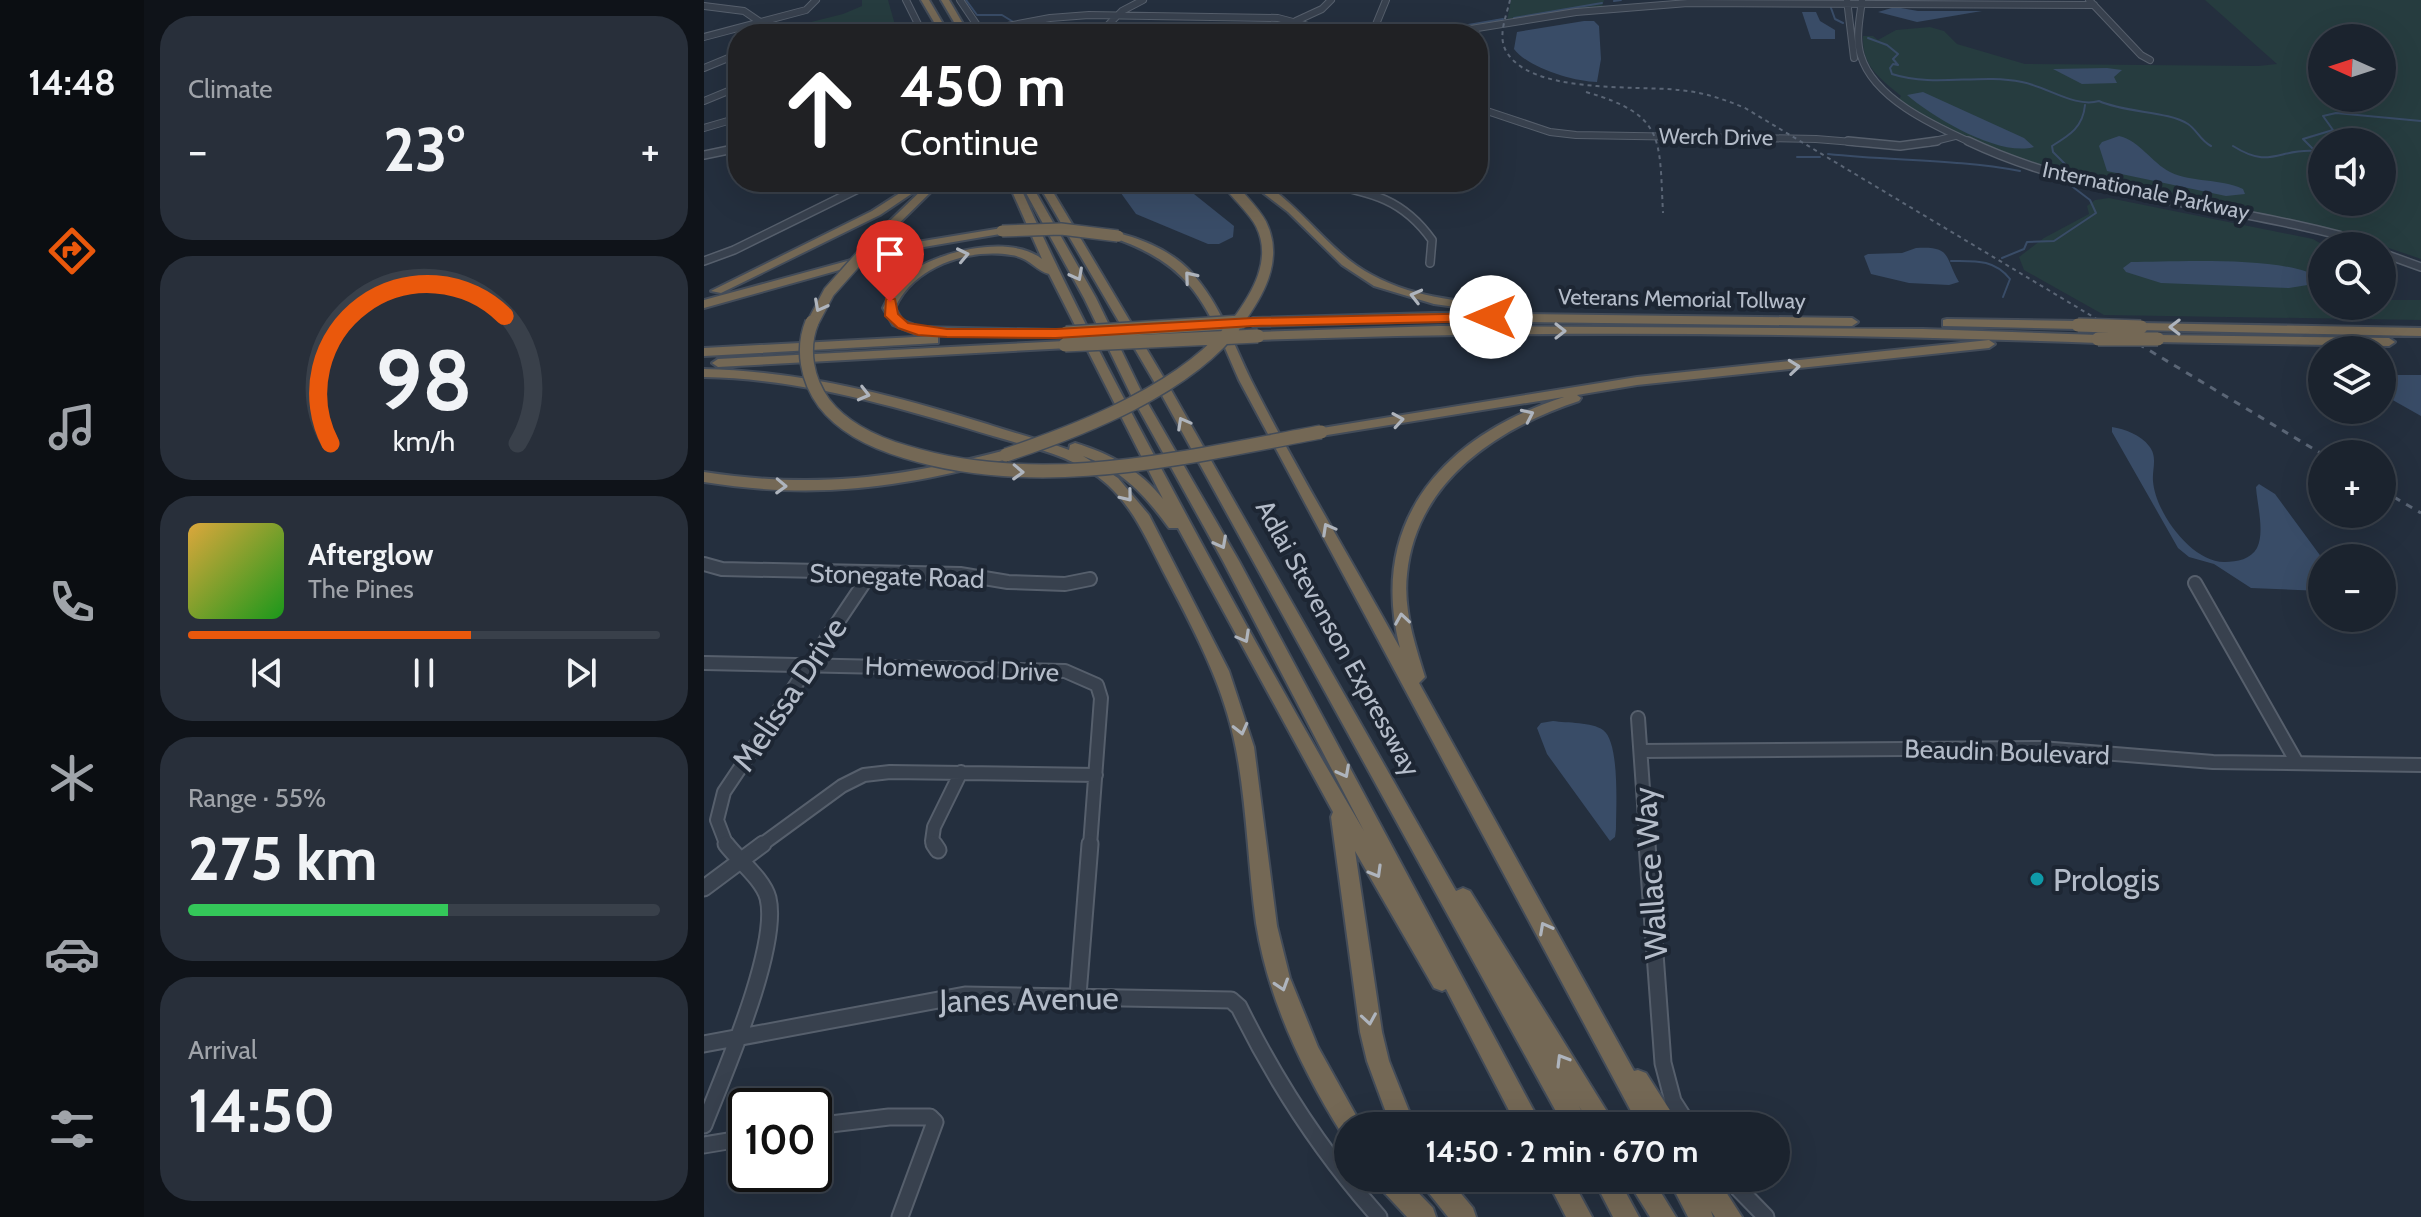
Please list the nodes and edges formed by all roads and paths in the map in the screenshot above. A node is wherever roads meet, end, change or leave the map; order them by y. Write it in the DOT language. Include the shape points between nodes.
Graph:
graph roads {
  1 [pos="724,0"];
  2 [pos="906,0"];
  3 [pos="945,0"];
  4 [pos="960,0"];
  5 [pos="1143,0"];
  6 [pos="1331,0"];
  7 [pos="1386,0"];
  8 [pos="926,2"];
  9 [pos="1848,2"];
  10 [pos="1861,2"];
  11 [pos="2092,2"];
  12 [pos="816,4"];
  13 [pos="714,7"];
  14 [pos="1610,7"];
  15 [pos="704,9"];
  16 [pos="1116,16"];
  17 [pos="761,20"];
  18 [pos="1296,21"];
  19 [pos="748,24"];
  20 [pos="761,24"];
  21 [pos="918,24"];
  22 [pos="937,24"];
  23 [pos="959,24"];
  24 [pos="976,24"];
  25 [pos="1023,24"];
  26 [pos="1108,24"];
  27 [pos="1306,24"];
  28 [pos="1376,24"];
  29 [pos="1488,26"];
  30 [pos="1488,29"];
  31 [pos="728,30"];
  32 [pos="704,37"];
  33 [pos="728,58"];
  34 [pos="2150,60"];
  35 [pos="704,68"];
  36 [pos="728,91"];
  37 [pos="704,101"];
  38 [pos="1488,111"];
  39 [pos="728,121"];
  40 [pos="704,128"];
  41 [pos="1952,137"];
  42 [pos="728,149"];
  43 [pos="704,153"];
  44 [pos="2044,172"];
  45 [pos="852,192"];
  46 [pos="909,192"];
  47 [pos="926,192"];
  48 [pos="1017,192"];
  49 [pos="1031,192"];
  50 [pos="1048,192"];
  51 [pos="1234,192"];
  52 [pos="1270,192"];
  53 [pos="1369,192"];
  54 [pos="2308,232"];
  55 [pos="2320,232"];
  56 [pos="2396,255"];
  57 [pos="704,261"];
  58 [pos="1430,263"];
  59 [pos="2421,264"];
  60 [pos="704,296"];
  61 [pos="704,304"];
  62 [pos="1072,307"];
  63 [pos="1604,318"];
  64 [pos="2421,332"];
  65 [pos="1062,337"];
  66 [pos="2059,338"];
  67 [pos="2421,343"];
  68 [pos="704,352"];
  69 [pos="704,364"];
  70 [pos="1754,371"];
  71 [pos="704,373"];
  72 [pos="957,419"];
  73 [pos="704,477"];
  74 [pos="704,564"];
  75 [pos="1207,568"];
  76 [pos="870,574"];
  77 [pos="1090,579"];
  78 [pos="2195,583"];
  79 [pos="1318,662"];
  80 [pos="704,663"];
  81 [pos="809,664"];
  82 [pos="1638,718"];
  83 [pos="1433,720"];
  84 [pos="1641,751"];
  85 [pos="2296,761"];
  86 [pos="2421,765"];
  87 [pos="961,772"];
  88 [pos="1096,775"];
  89 [pos="1338,803"];
  90 [pos="938,850"];
  91 [pos="742,861"];
  92 [pos="704,888"];
  93 [pos="1078,995"];
  94 [pos="1582,997"];
  95 [pos="735,1038"];
  96 [pos="704,1044"];
  97 [pos="1514,1097"];
  98 [pos="1342,1112"];
  99 [pos="1398,1112"];
  100 [pos="1522,1112"];
  101 [pos="1569,1112"];
  102 [pos="1595,1112"];
  103 [pos="1644,1112"];
  104 [pos="1659,1112"];
  105 [pos="1680,1112"];
  106 [pos="832,1124"];
  107 [pos="704,1125"];
  108 [pos="728,1141"];
  109 [pos="704,1145"];
  110 [pos="1401,1192"];
  111 [pos="1444,1192"];
  112 [pos="1566,1192"];
  113 [pos="1613,1192"];
  114 [pos="1647,1192"];
  115 [pos="1688,1192"];
  116 [pos="1712,1192"];
  117 [pos="1742,1192"];
  118 [pos="900,1217"];
  119 [pos="1379,1217"];
  120 [pos="1424,1217"];
  121 [pos="1464,1217"];
  122 [pos="1580,1217"];
  123 [pos="1627,1217"];
  124 [pos="1664,1217"];
  125 [pos="1701,1217"];
  126 [pos="1730,1217"];
  127 [pos="1766,1217"];
  1 -- 13 [label="street"];
  2 -- 21 [label="street"];
  3 -- 23 [label="highway"];
  4 -- 24 [label="street"];
  5 -- 16 [label="street"];
  6 -- 18 [label="street"];
  7 -- 28 [label="street"];
  8 -- 22 [label="highway"];
  9 -- 10 [label="street"];
  9 -- 14 [label="street"];
  9 -- 41 [label="street, Internationale Parkway" via="1851,46 1866,79 1902,111"];
  10 -- 11 [label="street"];
  10 -- 41 [label="street, Internationale Parkway" via="1859,49 1871,75 1892,97"];
  11 -- 34 [label="street"];
  12 -- 17 [label="street"];
  13 -- 15 [label="street"];
  13 -- 17 [label="street" via="744,11"];
  14 -- 29 [label="street"];
  14 -- 30 [label="street"];
  16 -- 18 [label="street"];
  16 -- 25 [label="street"];
  16 -- 26 [label="street"];
  17 -- 19 [label="street"];
  17 -- 20 [label="street"];
  18 -- 27 [label="street"];
  31 -- 32 [label="street"];
  33 -- 35 [label="street"];
  36 -- 37 [label="street"];
  38 -- 41 [label="street, Werch Drive" via="1576,135 1834,139 1899,149"];
  39 -- 40 [label="street"];
  41 -- 44 [label="street, Internationale Parkway" via="1990,157"];
  42 -- 43 [label="street"];
  44 -- 54 [label="street, Internationale Parkway" via="2091,188"];
  44 -- 55 [label="street, Internationale Parkway"];
  45 -- 57 [label="street"];
  46 -- 60 [label="highway"];
  47 -- 70 [label="highway, one-way, bridge" via="842,273 822,301 806,353 811,380 828,408 848,426 924,459 1005,472 1063,472 1589,388"];
  48 -- 62 [label="highway"];
  49 -- 97 [label="highway, one-way"];
  79 -- 50 [label="highway, Adlai Stevenson Expressway, one-way"];
  73 -- 51 [label="highway, one-way, bridge" via="758,485 867,485 922,477 1091,425 1157,391 1196,363 1248,313 1261,287 1268,246 1263,227"];
  63 -- 52 [label="highway, one-way" via="1478,307 1398,291 1346,264"];
  53 -- 58 [label="street" via="1409,211 1432,240"];
  56 -- 59 [label="street, Internationale Parkway"];
  83 -- 61 [label="highway, one-way, bridge" via="1245,380 1207,298 1172,258 1118,236 1061,229 1002,231 917,245"];
  65 -- 62 [label="highway, one-way" via="918,331 894,319 890,302 900,286 930,266 998,251 1038,259"];
  62 -- 75 [label="highway"];
  64 -- 63 [label="highway, Veterans Memorial Tollway, one-way, bridge"];
  63 -- 65 [label="highway, Veterans Memorial Tollway, bridge" via="1253,322"];
  65 -- 66 [label="highway, Veterans Memorial Tollway, one-way, bridge" via="1454,330"];
  65 -- 68 [label="highway, Veterans Memorial Tollway"];
  65 -- 69 [label="highway, Veterans Memorial Tollway"];
  66 -- 67 [label="highway, Veterans Memorial Tollway, bridge"];
  70 -- 66 [label="highway, one-way"];
  83 -- 70 [label="highway, one-way" via="1401,620 1399,574 1414,520 1447,469 1498,430 1566,400"];
  71 -- 72 [label="highway, one-way" via="794,378"];
  72 -- 75 [label="highway" via="1113,462 1151,490"];
  72 -- 98 [label="highway, one-way" via="1086,463 1119,486 1144,519 1234,703 1276,966 1304,1042"];
  74 -- 76 [label="street, Stonegate Road"];
  75 -- 89 [label="highway, one-way"];
  76 -- 77 [label="street, Stonegate Road" via="960,574 1065,584"];
  76 -- 81 [label="street, Melissa Drive"];
  78 -- 85 [label="street"];
  79 -- 101 [label="highway, Adlai Stevenson Expressway"];
  102 -- 79 [label="highway, one-way"];
  80 -- 81 [label="street, Homewood Drive"];
  81 -- 88 [label="street, Homewood Drive" via="1078,674 1097,685 1101,698"];
  81 -- 91 [label="street, Melissa Drive" via="720,801 716,832"];
  82 -- 84 [label="street, Wallace Way"];
  94 -- 83 [label="highway, one-way"];
  84 -- 85 [label="street, Beaudin Boulevard" via="2041,748 2200,762"];
  84 -- 105 [label="street, Wallace Way" via="1663,1063"];
  85 -- 86 [label="street, Beaudin Boulevard"];
  87 -- 88 [label="street"];
  87 -- 90 [label="street" via="934,827 932,841"];
  87 -- 91 [label="street" via="864,775"];
  88 -- 93 [label="street, Homewood Drive"];
  89 -- 97 [label="highway, one-way"];
  89 -- 99 [label="highway, one-way" via="1371,1032"];
  91 -- 92 [label="street"];
  91 -- 95 [label="street, Melissa Drive" via="768,898 768,910 766,947"];
  93 -- 95 [label="street, Janes Avenue" via="965,995"];
  93 -- 119 [label="street, Janes Avenue" via="1231,1000 1310,1131"];
  94 -- 103 [label="highway"];
  94 -- 104 [label="highway"];
  95 -- 96 [label="street, Janes Avenue"];
  95 -- 107 [label="street, Melissa Drive"];
  97 -- 100 [label="highway"];
  106 -- 118 [label="street" via="889,1117 930,1117 935,1122"];
  108 -- 109 [label="street"];
  110 -- 120 [label="highway"];
  111 -- 121 [label="highway"];
  112 -- 122 [label="highway"];
  113 -- 123 [label="highway"];
  114 -- 124 [label="highway"];
  115 -- 125 [label="highway"];
  116 -- 126 [label="highway"];
  117 -- 127 [label="street"];
}
